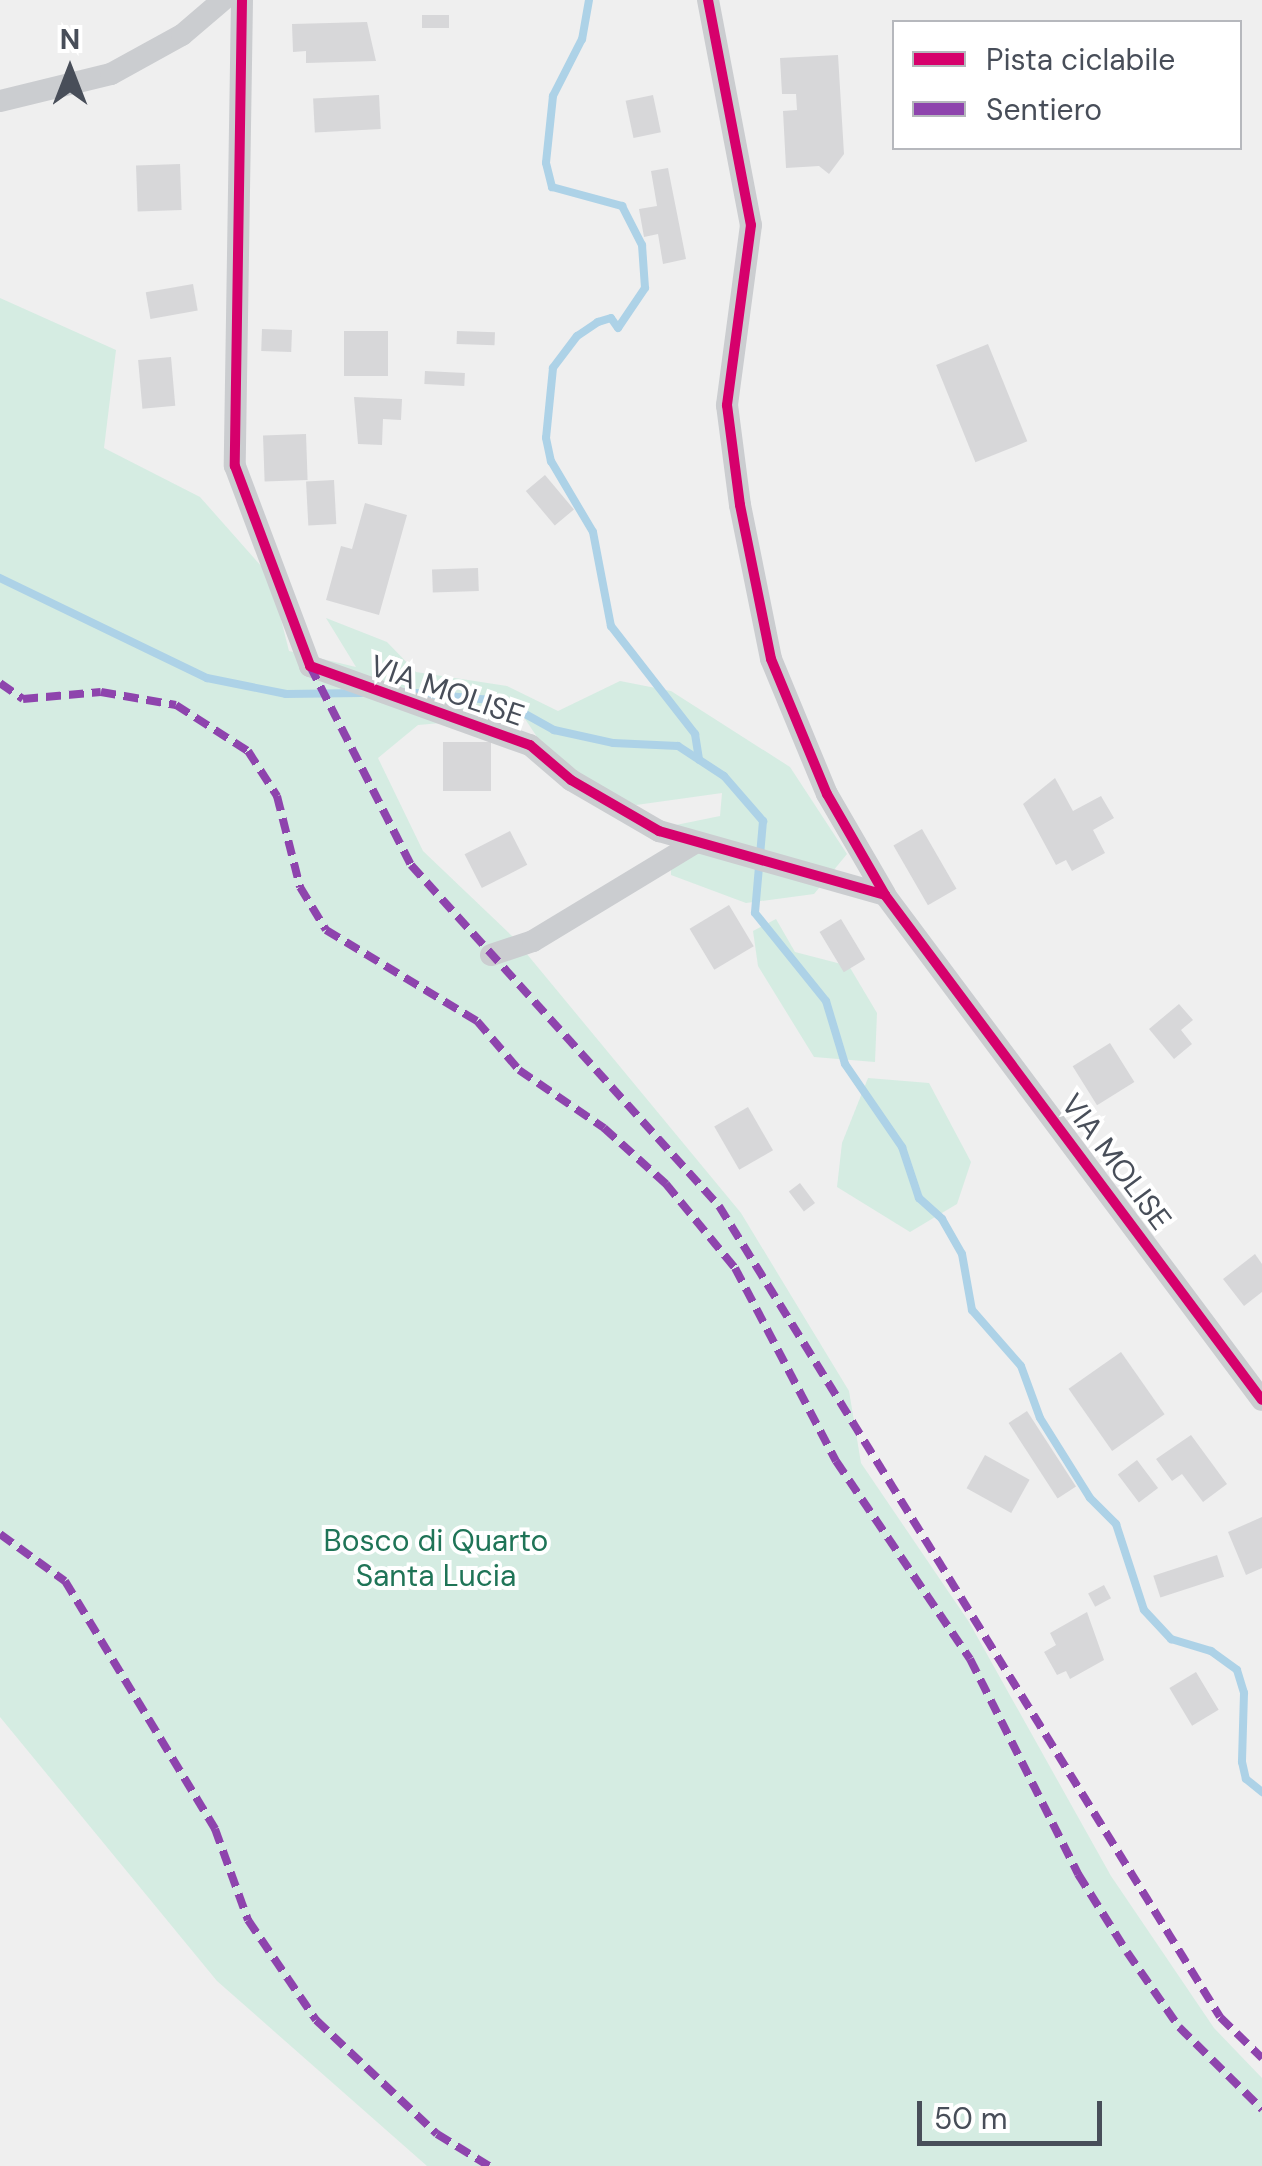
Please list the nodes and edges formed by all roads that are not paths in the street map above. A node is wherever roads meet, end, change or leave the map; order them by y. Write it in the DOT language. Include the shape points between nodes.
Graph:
graph roads {
  1 [pos="223,0"];
  2 [pos="242,0"];
  3 [pos="708,0"];
  4 [pos="0,101"];
  5 [pos="695,843"];
  6 [pos="886,895"];
  7 [pos="491,955"];
  8 [pos="1262,1400"];
  1 -- 4 [label="street" via="182,35 112,74"];
  2 -- 5 [label="street, VIA MOLISE" via="236,466 310,666 530,745 629,816"];
  3 -- 6 [label="street" via="752,225 727,405 770,659 827,794"];
  5 -- 6 [label="street, VIA MOLISE"];
  5 -- 7 [label="street" via="533,941"];
  6 -- 8 [label="street, VIA MOLISE"];
}
